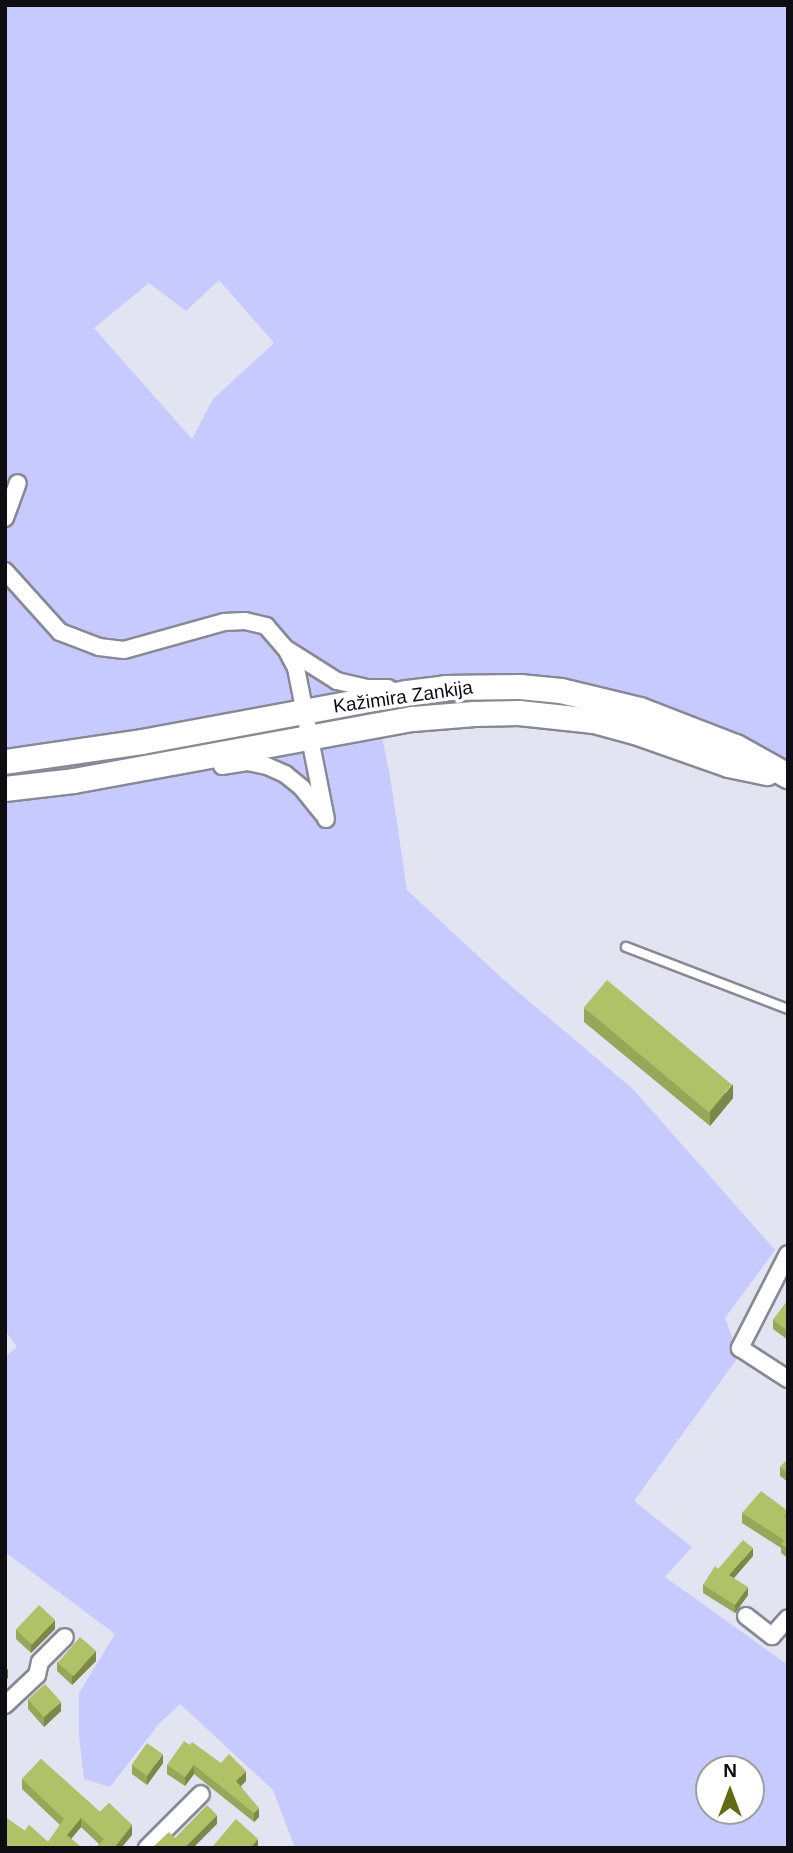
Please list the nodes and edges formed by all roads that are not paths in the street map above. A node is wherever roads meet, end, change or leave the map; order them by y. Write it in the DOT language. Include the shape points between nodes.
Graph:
graph roads {
  1 [pos="18,483"];
  2 [pos="5,518"];
  3 [pos="5,571"];
  4 [pos="286,649"];
  5 [pos="407,693"];
  6 [pos="305,712"];
  7 [pos="311,738"];
  8 [pos="5,762"];
  9 [pos="167,764"];
  10 [pos="788,777"];
  11 [pos="5,789"];
  12 [pos="626,947"];
  13 [pos="788,1009"];
  14 [pos="788,1254"];
  15 [pos="788,1379"];
  16 [pos="746,1616"];
  17 [pos="788,1618"];
  18 [pos="65,1637"];
  19 [pos="5,1705"];
  20 [pos="201,1794"];
  21 [pos="147,1848"];
  1 -- 2 [label="street"];
  3 -- 4 [label="street" via="60,632 99,647 124,650 223,622 245,621 267,626"];
  4 -- 5 [label="street" via="337,681"];
  4 -- 6 [label="street" via="296,668"];
  5 -- 6 [label="main road, Kažimira Zankija"];
  5 -- 10 [label="main road, Kažimira Zankija" via="520,687 599,698 692,728"];
  6 -- 7 [label="street"];
  6 -- 8 [label="main road, Kažimira Zankija"];
  7 -- 9 [label="main road, Kažimira Zankija"];
  7 -- 9 [label="street" via="326,819 302,788 267,766 247,762 205,768"];
  7 -- 10 [label="main road, Kažimira Zankija" via="440,716 556,716 635,732 729,765"];
  9 -- 11 [label="main road, Kažimira Zankija"];
  12 -- 13 [label="lane"];
  14 -- 15 [label="street" via="740,1348"];
  16 -- 17 [label="street" via="772,1636"];
  18 -- 19 [label="street" via="40,1662 37,1675"];
  20 -- 21 [label="street"];
}
